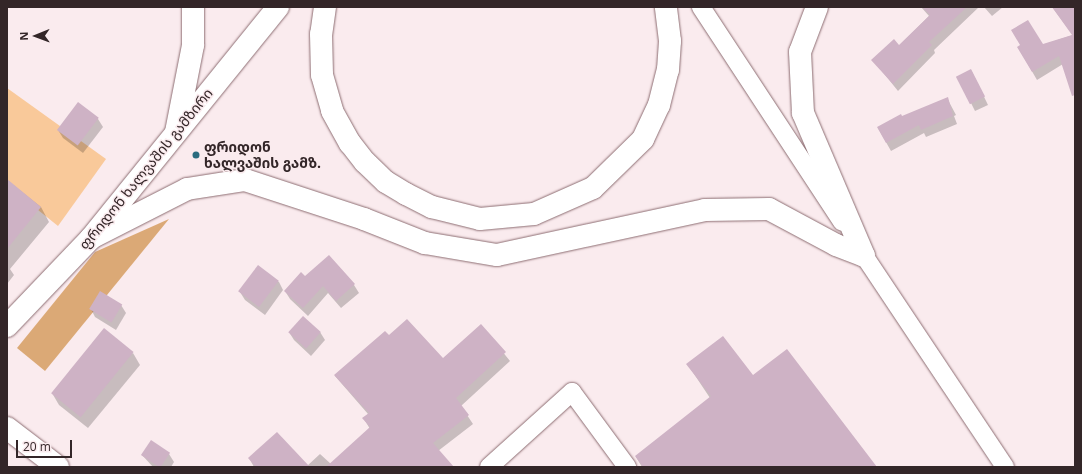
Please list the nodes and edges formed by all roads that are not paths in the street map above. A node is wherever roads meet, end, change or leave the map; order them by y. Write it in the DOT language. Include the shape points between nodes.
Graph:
graph roads {
  1 [pos="193,7"];
  2 [pos="278,7"];
  3 [pos="325,7"];
  4 [pos="666,7"];
  5 [pos="701,7"];
  6 [pos="817,7"];
  7 [pos="176,133"];
  8 [pos="91,238"];
  9 [pos="864,256"];
  10 [pos="7,326"];
  11 [pos="7,428"];
  12 [pos="58,467"];
  13 [pos="489,467"];
  14 [pos="627,467"];
  15 [pos="1005,467"];
  1 -- 7 [label="main road" via="194,45"];
  2 -- 7 [label="main road, ფრიდონ ხალვაშის გამზირი"];
  3 -- 4 [label="main road" via="321,34 322,75 332,111 350,143 364,162 386,182 406,194 432,206 480,219 534,214 593,188 643,139 659,105 668,70 670,41"];
  5 -- 9 [label="street"];
  6 -- 9 [label="main road" via="800,52 804,113"];
  7 -- 8 [label="main road, ფრიდონ ხალვაშის გამზირი"];
  8 -- 9 [label="main road" via="187,189 245,180 364,219 425,243 497,255 705,210 769,209 836,245"];
  8 -- 10 [label="main road, ფრიდონ ხალვაშის გამზირი"];
  9 -- 15 [label="street"];
  11 -- 12 [label="main road"];
  13 -- 14 [label="street" via="572,392"];
}
